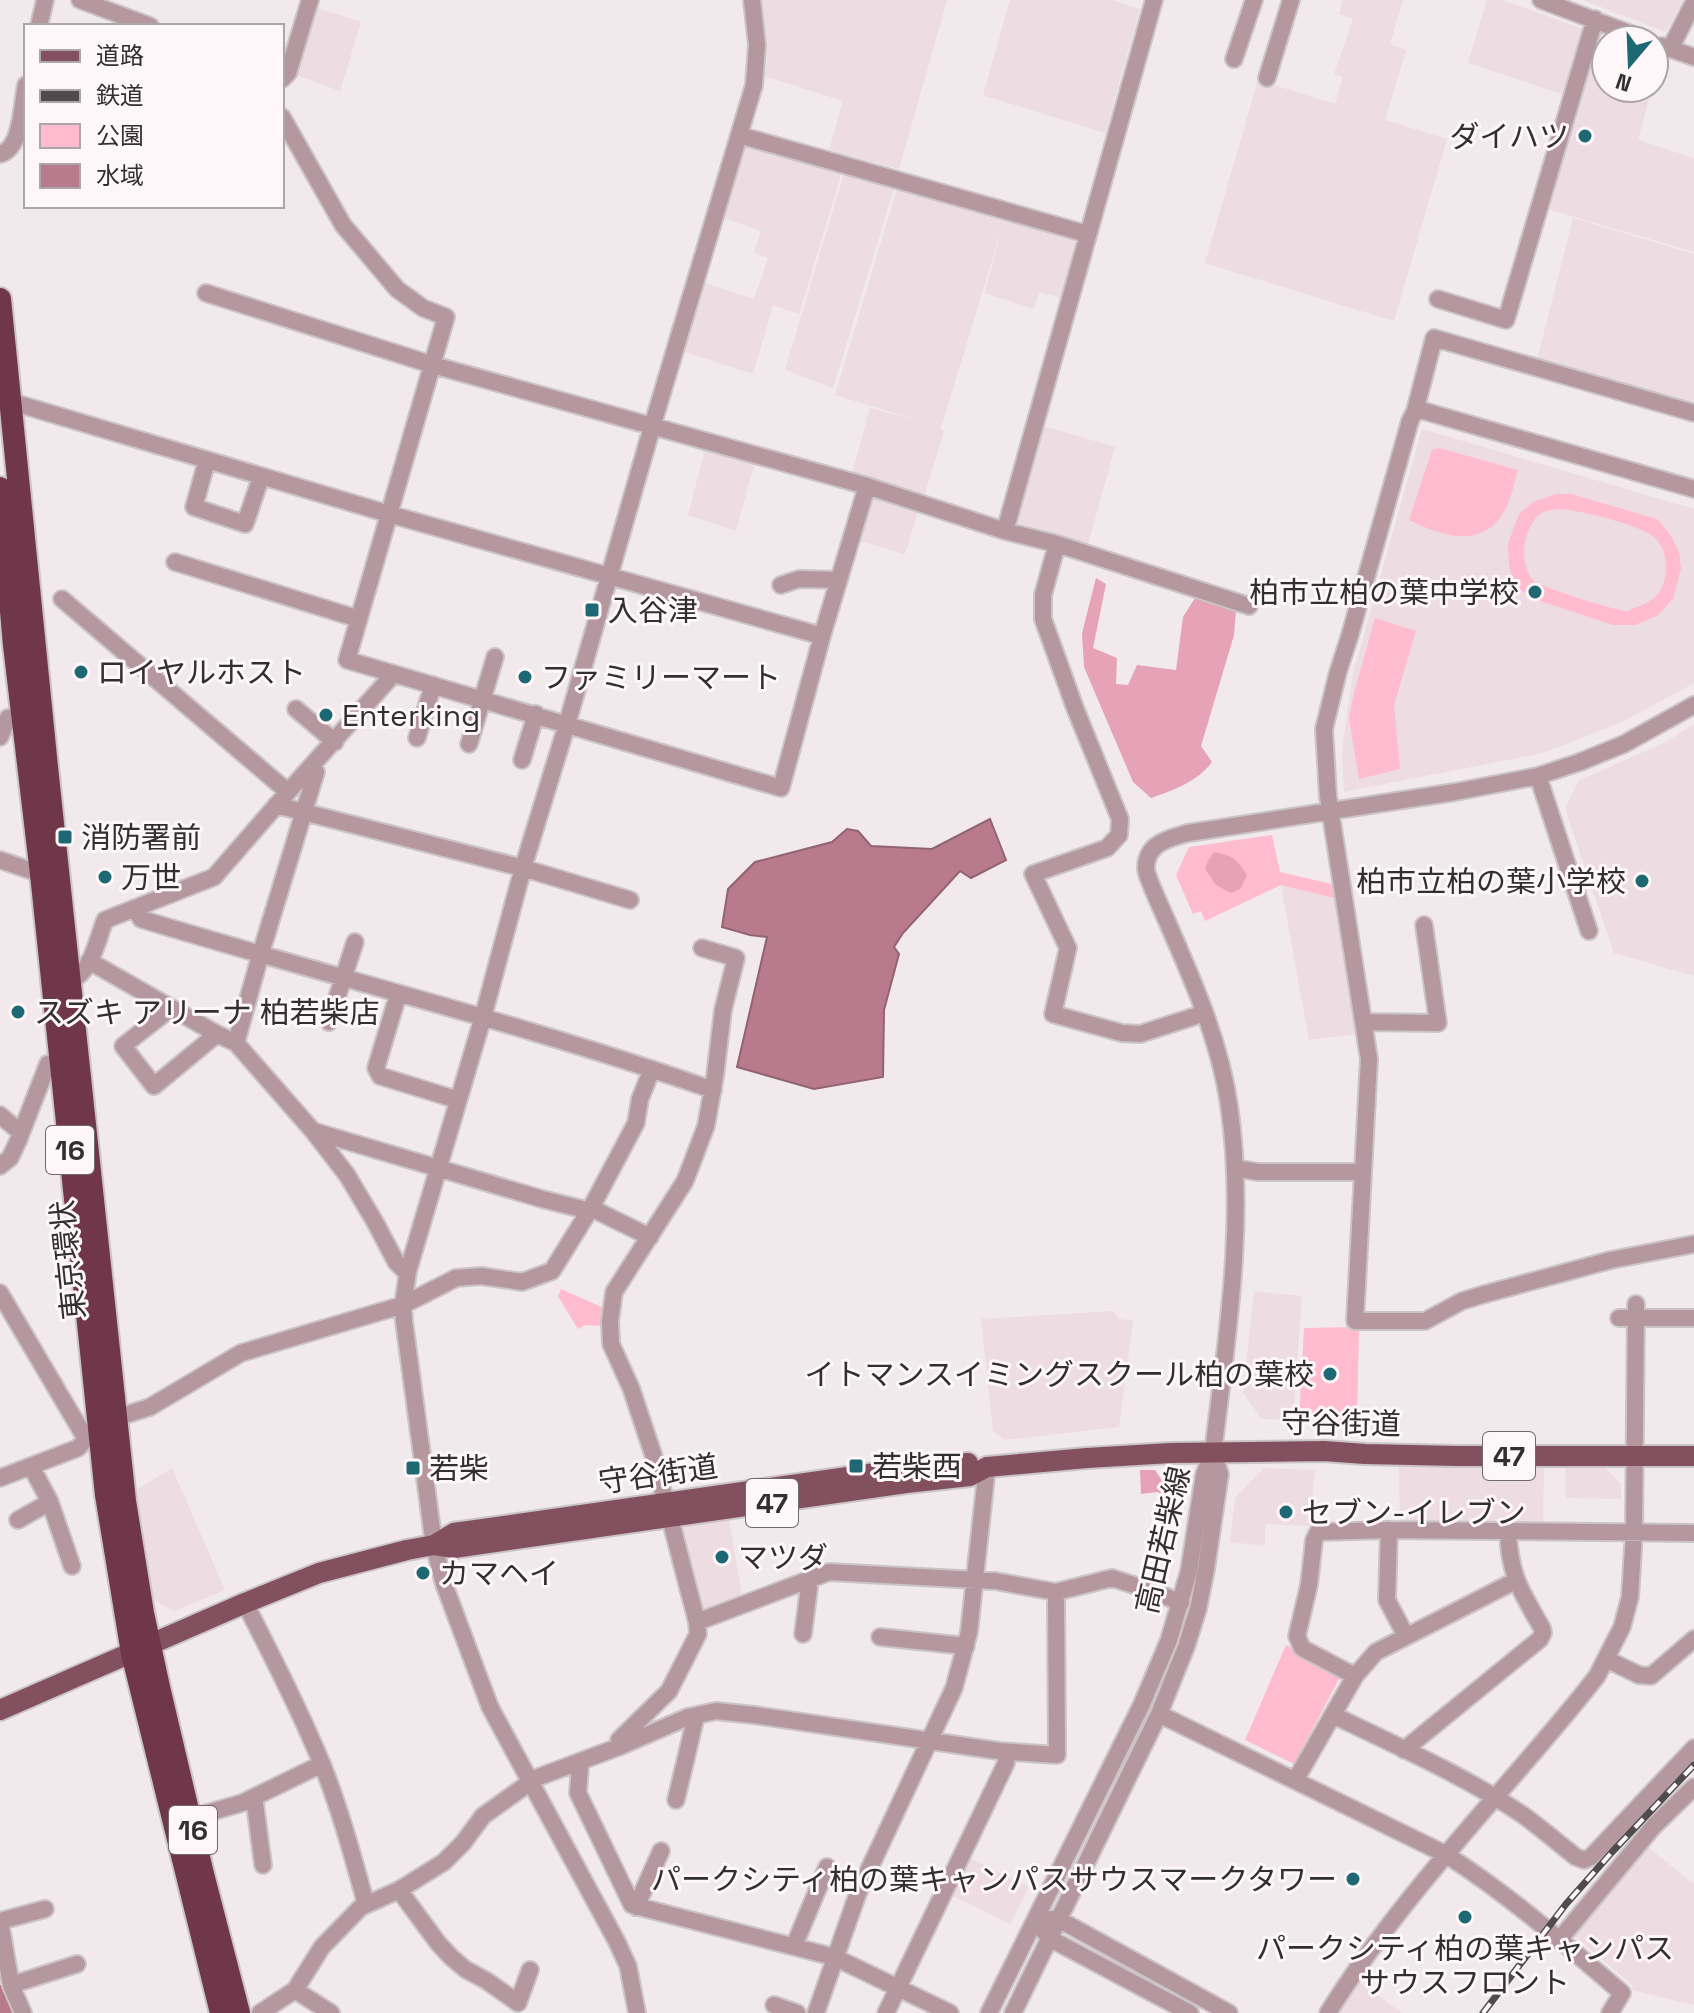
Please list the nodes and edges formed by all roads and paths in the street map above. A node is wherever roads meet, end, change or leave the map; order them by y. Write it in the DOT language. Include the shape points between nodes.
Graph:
graph roads {
  1 [pos="45,0"];
  2 [pos="80,0"];
  3 [pos="310,0"];
  4 [pos="752,0"];
  5 [pos="1154,0"];
  6 [pos="1254,0"];
  7 [pos="1291,0"];
  8 [pos="1541,0"];
  9 [pos="1694,2"];
  10 [pos="1595,19"];
  11 [pos="39,24"];
  12 [pos="145,24"];
  13 [pos="1607,24"];
  14 [pos="1670,35"];
  15 [pos="1670,49"];
  16 [pos="1694,57"];
  17 [pos="1234,59"];
  18 [pos="284,77"];
  19 [pos="1267,78"];
  20 [pos="24,119"];
  21 [pos="739,135"];
  22 [pos="286,137"];
  23 [pos="0,154"];
  24 [pos="1087,234"];
  25 [pos="206,293"];
  26 [pos="0,299"];
  27 [pos="1438,299"];
  28 [pos="433,365"];
  29 [pos="12,402"];
  30 [pos="1415,411"];
  31 [pos="1694,413"];
  32 [pos="652,427"];
  33 [pos="207,460"];
  34 [pos="261,477"];
  35 [pos="867,486"];
  36 [pos="0,488"];
  37 [pos="1694,489"];
  38 [pos="389,514"];
  39 [pos="1005,531"];
  40 [pos="1057,544"];
  41 [pos="175,562"];
  42 [pos="611,575"];
  43 [pos="839,580"];
  44 [pos="781,585"];
  45 [pos="62,599"];
  46 [pos="1249,606"];
  47 [pos="359,619"];
  48 [pos="822,636"];
  49 [pos="16,645"];
  50 [pos="495,657"];
  51 [pos="392,673"];
  52 [pos="433,685"];
  53 [pos="483,699"];
  54 [pos="1694,705"];
  55 [pos="296,709"];
  56 [pos="536,714"];
  57 [pos="22,717"];
  58 [pos="567,724"];
  59 [pos="0,737"];
  60 [pos="417,738"];
  61 [pos="335,742"];
  62 [pos="469,744"];
  63 [pos="522,760"];
  64 [pos="312,765"];
  65 [pos="1538,776"];
  66 [pos="288,792"];
  67 [pos="276,805"];
  68 [pos="1331,811"];
  69 [pos="304,812"];
  70 [pos="0,860"];
  71 [pos="523,868"];
  72 [pos="41,874"];
  73 [pos="630,900"];
  74 [pos="135,908"];
  75 [pos="1424,925"];
  76 [pos="1589,931"];
  77 [pos="355,942"];
  78 [pos="702,948"];
  79 [pos="260,956"];
  80 [pos="89,961"];
  81 [pos="343,979"];
  82 [pos="70,981"];
  83 [pos="398,995"];
  84 [pos="171,1008"];
  85 [pos="1205,1013"];
  86 [pos="483,1017"];
  87 [pos="329,1022"];
  88 [pos="1364,1022"];
  89 [pos="217,1034"];
  90 [pos="236,1043"];
  91 [pos="61,1062"];
  92 [pos="652,1069"];
  93 [pos="713,1090"];
  94 [pos="458,1100"];
  95 [pos="0,1115"];
  96 [pos="313,1131"];
  97 [pos="20,1132"];
  98 [pos="0,1166"];
  99 [pos="438,1168"];
  100 [pos="1235,1168"];
  101 [pos="1363,1172"];
  102 [pos="590,1209"];
  103 [pos="650,1237"];
  104 [pos="1694,1244"];
  105 [pos="408,1271"];
  106 [pos="0,1293"];
  107 [pos="403,1305"];
  108 [pos="1694,1318"];
  109 [pos="116,1418"];
  110 [pos="92,1438"];
  111 [pos="1213,1452"];
  112 [pos="1634,1456"];
  113 [pos="1694,1456"];
  114 [pos="31,1466"];
  115 [pos="987,1467"];
  116 [pos="0,1478"];
  117 [pos="50,1502"];
  118 [pos="668,1511"];
  119 [pos="18,1520"];
  120 [pos="1389,1530"];
  121 [pos="1508,1532"];
  122 [pos="1634,1532"];
  123 [pos="1694,1533"];
  124 [pos="434,1545"];
  125 [pos="72,1566"];
  126 [pos="975,1580"];
  127 [pos="805,1581"];
  128 [pos="1515,1581"];
  129 [pos="1056,1596"];
  130 [pos="245,1603"];
  131 [pos="1181,1603"];
  132 [pos="697,1622"];
  133 [pos="803,1634"];
  134 [pos="1406,1636"];
  135 [pos="880,1637"];
  136 [pos="1694,1639"];
  137 [pos="966,1646"];
  138 [pos="141,1650"];
  139 [pos="1606,1659"];
  140 [pos="1355,1676"];
  141 [pos="0,1710"];
  142 [pos="1159,1714"];
  143 [pos="1333,1715"];
  144 [pos="696,1716"];
  145 [pos="929,1740"];
  146 [pos="621,1746"];
  147 [pos="1694,1748"];
  148 [pos="1404,1750"];
  149 [pos="1007,1752"];
  150 [pos="579,1763"];
  151 [pos="322,1764"];
  152 [pos="1296,1779"];
  153 [pos="532,1782"];
  154 [pos="1694,1787"];
  155 [pos="252,1798"];
  156 [pos="1494,1798"];
  157 [pos="676,1800"];
  158 [pos="190,1818"];
  159 [pos="661,1851"];
  160 [pos="1445,1854"];
  161 [pos="263,1865"];
  162 [pos="827,1867"];
  163 [pos="399,1890"];
  164 [pos="366,1904"];
  165 [pos="636,1907"];
  166 [pos="45,1909"];
  167 [pos="1035,1919"];
  168 [pos="1058,1919"];
  169 [pos="0,1922"];
  170 [pos="1049,1938"];
  171 [pos="1559,1940"];
  172 [pos="794,1946"];
  173 [pos="834,1957"];
  174 [pos="77,1964"];
  175 [pos="530,1970"];
  176 [pos="11,1985"];
  177 [pos="898,1987"];
  178 [pos="295,1990"];
  179 [pos="774,2005"];
  180 [pos="23,2013"];
  181 [pos="221,2013"];
  182 [pos="239,2013"];
  183 [pos="260,2013"];
  184 [pos="331,2013"];
  185 [pos="637,2013"];
  186 [pos="797,2013"];
  187 [pos="816,2013"];
  188 [pos="886,2013"];
  189 [pos="950,2013"];
  190 [pos="989,2013"];
  191 [pos="1013,2013"];
  192 [pos="1190,2013"];
  193 [pos="1229,2013"];
  194 [pos="1328,2013"];
  195 [pos="1610,2013"];
  1 -- 11 [label="street"];
  2 -- 12 [label="street"];
  3 -- 18 [label="street"];
  4 -- 21 [label="street" via="754,85"];
  5 -- 24 [label="street"];
  6 -- 17 [label="street"];
  7 -- 19 [label="street"];
  8 -- 10 [label="street"];
  9 -- 14 [label="street"];
  10 -- 13 [label="street"];
  10 -- 27 [label="street" via="1506,320"];
  15 -- 16 [label="street"];
  20 -- 23 [label="street" via="10,148"];
  21 -- 24 [label="street"];
  21 -- 32 [label="street"];
  22 -- 28 [label="street" via="343,225 397,289 446,317"];
  24 -- 39 [label="street"];
  25 -- 28 [label="street"];
  26 -- 29 [label="highway, 東京環状 / 16"];
  28 -- 32 [label="street"];
  28 -- 38 [label="street"];
  29 -- 33 [label="street"];
  29 -- 49 [label="highway, 東京環状 / 16"];
  30 -- 31 [label="street" via="1434,338"];
  30 -- 37 [label="street"];
  30 -- 68 [label="street" via="1324,729"];
  32 -- 35 [label="street"];
  32 -- 42 [label="street"];
  33 -- 34 [label="street"];
  33 -- 34 [label="street" via="194,507 245,524"];
  34 -- 38 [label="street"];
  35 -- 39 [label="street"];
  35 -- 43 [label="street"];
  36 -- 49 [label="highway, 東京環状 / 16"];
  38 -- 42 [label="street"];
  38 -- 47 [label="street"];
  39 -- 40 [label="street"];
  40 -- 46 [label="street"];
  40 -- 85 [label="street" via="1043,595 1043,619 1120,819 1119,835 1107,848 1033,874 1068,948 1053,1014 1140,1034"];
  41 -- 47 [label="street"];
  42 -- 48 [label="street"];
  42 -- 58 [label="street"];
  43 -- 44 [label="street" via="799,579"];
  43 -- 48 [label="street"];
  45 -- 66 [label="street"];
  47 -- 51 [label="street" via="347,660"];
  48 -- 58 [label="street" via="781,788"];
  49 -- 57 [label="highway, 東京環状 / 16"];
  49 -- 82 [label="highway, 東京環状 / 16"];
  50 -- 53 [label="street"];
  51 -- 52 [label="street"];
  51 -- 61 [label="street"];
  52 -- 53 [label="street"];
  52 -- 60 [label="street"];
  53 -- 56 [label="street"];
  53 -- 62 [label="street"];
  54 -- 65 [label="street" via="1624,744"];
  55 -- 61 [label="street"];
  56 -- 58 [label="street"];
  56 -- 63 [label="street"];
  57 -- 59 [label="street" via="8,718"];
  57 -- 72 [label="highway, 東京環状 / 16"];
  58 -- 71 [label="street"];
  61 -- 64 [label="street"];
  64 -- 66 [label="street"];
  64 -- 69 [label="street" via="316,772"];
  65 -- 68 [label="street"];
  65 -- 76 [label="street"];
  66 -- 67 [label="street"];
  67 -- 69 [label="street"];
  67 -- 74 [label="street" via="214,877"];
  68 -- 85 [label="street" via="1188,833 1166,839 1150,854 1146,866 1152,887"];
  68 -- 88 [label="street"];
  69 -- 71 [label="street"];
  69 -- 79 [label="street"];
  70 -- 72 [label="street"];
  71 -- 73 [label="street"];
  71 -- 86 [label="street"];
  72 -- 91 [label="highway, 東京環状 / 16"];
  74 -- 79 [label="street" via="141,919"];
  74 -- 80 [label="street" via="105,920"];
  75 -- 88 [label="street" via="1438,1023"];
  77 -- 81 [label="street"];
  78 -- 93 [label="street" via="736,958"];
  79 -- 81 [label="street"];
  79 -- 90 [label="street"];
  80 -- 82 [label="street"];
  80 -- 84 [label="street"];
  81 -- 83 [label="street"];
  81 -- 87 [label="street"];
  82 -- 109 [label="highway, 東京環状 / 16"];
  83 -- 86 [label="street"];
  83 -- 94 [label="street" via="376,1068 380,1076"];
  84 -- 89 [label="street"];
  84 -- 89 [label="street" via="123,1046 154,1086"];
  85 -- 100 [label="street" via="1229,1104"];
  86 -- 92 [label="street"];
  86 -- 94 [label="street"];
  88 -- 101 [label="street" via="1369,1059"];
  89 -- 90 [label="street"];
  90 -- 96 [label="street"];
  91 -- 97 [label="street" via="48,1064"];
  91 -- 110 [label="highway, 東京環状 / 16"];
  92 -- 93 [label="street"];
  92 -- 102 [label="street" via="636,1123"];
  93 -- 103 [label="street" via="685,1181"];
  94 -- 99 [label="street"];
  95 -- 97 [label="street"];
  96 -- 99 [label="street"];
  96 -- 105 [label="street" via="347,1175 396,1262"];
  97 -- 98 [label="street" via="10,1158"];
  99 -- 102 [label="street"];
  99 -- 105 [label="street"];
  100 -- 101 [label="street"];
  100 -- 111 [label="street" via="1236,1237"];
  101 -- 104 [label="street" via="1355,1321 1425,1321 1485,1294"];
  102 -- 103 [label="street"];
  102 -- 107 [label="street" via="552,1271 522,1282 456,1278"];
  103 -- 118 [label="street" via="614,1292 611,1344 631,1388"];
  105 -- 107 [label="street"];
  106 -- 110 [label="street"];
  107 -- 109 [label="street" via="241,1353 150,1407"];
  107 -- 124 [label="street"];
  108 -- 112 [label="street" via="1630,1314"];
  109 -- 138 [label="highway, 東京環状 / 16" via="143,1613"];
  110 -- 114 [label="street"];
  110 -- 138 [label="highway, 東京環状 / 16"];
  111 -- 112 [label="main road, 守谷街道 / 47"];
  111 -- 115 [label="main road, 守谷街道 / 47"];
  111 -- 131 [label="street, 高田若柴線" via="1204,1475"];
  111 -- 142 [label="street, 高田若柴線" via="1220,1474 1198,1609"];
  112 -- 113 [label="main road, 守谷街道 / 47"];
  112 -- 122 [label="street"];
  114 -- 116 [label="street"];
  114 -- 117 [label="street"];
  115 -- 118 [label="main road, 守谷街道 / 47" via="970,1476"];
  115 -- 126 [label="street"];
  117 -- 119 [label="street"];
  117 -- 125 [label="street"];
  118 -- 124 [label="main road, 守谷街道 / 47" via="454,1548"];
  118 -- 132 [label="street"];
  120 -- 121 [label="street"];
  120 -- 134 [label="street" via="1387,1600"];
  120 -- 140 [label="street" via="1324,1531 1314,1540 1297,1636 1302,1648"];
  121 -- 122 [label="street"];
  121 -- 128 [label="street"];
  122 -- 123 [label="street"];
  122 -- 139 [label="street" via="1630,1597"];
  124 -- 130 [label="main road, 守谷街道 / 47" via="319,1573"];
  124 -- 153 [label="street" via="490,1707"];
  126 -- 127 [label="street" via="829,1572"];
  126 -- 131 [label="street" via="1056,1592 1112,1578"];
  126 -- 137 [label="street"];
  127 -- 132 [label="street"];
  127 -- 133 [label="street" via="809,1588"];
  128 -- 134 [label="street"];
  128 -- 148 [label="street" via="1542,1628 1540,1639"];
  129 -- 149 [label="street" via="1057,1755"];
  130 -- 138 [label="main road, 守谷街道 / 47"];
  130 -- 151 [label="street"];
  131 -- 167 [label="street, 高田若柴線" via="1142,1704"];
  132 -- 146 [label="street" via="698,1634 669,1691 619,1740"];
  134 -- 140 [label="street" via="1376,1652"];
  135 -- 137 [label="street"];
  136 -- 139 [label="street" via="1651,1676"];
  137 -- 145 [label="street" via="954,1688"];
  138 -- 141 [label="main road, 守谷街道 / 47"];
  138 -- 158 [label="highway, 東京環状 / 16"];
  138 -- 181 [label="highway, 東京環状 / 16"];
  139 -- 156 [label="street"];
  140 -- 143 [label="street"];
  142 -- 152 [label="street"];
  142 -- 168 [label="street, 高田若柴線"];
  143 -- 148 [label="street"];
  143 -- 152 [label="street"];
  144 -- 145 [label="street" via="716,1711"];
  144 -- 146 [label="street"];
  144 -- 157 [label="street"];
  145 -- 149 [label="street"];
  145 -- 173 [label="street"];
  146 -- 150 [label="street"];
  147 -- 156 [label="street" via="1584,1860"];
  148 -- 156 [label="street"];
  149 -- 177 [label="street"];
  150 -- 153 [label="street"];
  150 -- 165 [label="street" via="578,1793"];
  151 -- 155 [label="street"];
  151 -- 164 [label="street"];
  152 -- 160 [label="street"];
  153 -- 163 [label="street" via="483,1816 444,1862"];
  153 -- 185 [label="street" via="628,1966"];
  154 -- 171 [label="street" via="1653,1827"];
  155 -- 158 [label="street"];
  155 -- 161 [label="street"];
  156 -- 160 [label="street"];
  158 -- 182 [label="highway, 東京環状 / 16"];
  159 -- 165 [label="street"];
  160 -- 171 [label="street"];
  160 -- 194 [label="street" via="1356,1968"];
  162 -- 172 [label="street"];
  163 -- 164 [label="street"];
  163 -- 175 [label="street" via="451,1957 518,2003"];
  164 -- 178 [label="street" via="322,1947"];
  165 -- 172 [label="street"];
  166 -- 169 [label="street"];
  167 -- 168 [label="street"];
  167 -- 170 [label="street"];
  167 -- 190 [label="street, 高田若柴線"];
  168 -- 170 [label="street, 高田若柴線"];
  168 -- 193 [label="street"];
  169 -- 176 [label="street"];
  170 -- 191 [label="street, 高田若柴線"];
  170 -- 192 [label="street"];
  171 -- 195 [label="street" via="1622,1993"];
  172 -- 173 [label="street"];
  173 -- 177 [label="street"];
  173 -- 187 [label="street"];
  174 -- 176 [label="street"];
  176 -- 180 [label="street"];
  177 -- 188 [label="street"];
  177 -- 189 [label="street"];
  178 -- 183 [label="street"];
  178 -- 184 [label="street"];
  179 -- 186 [label="street"];
}
